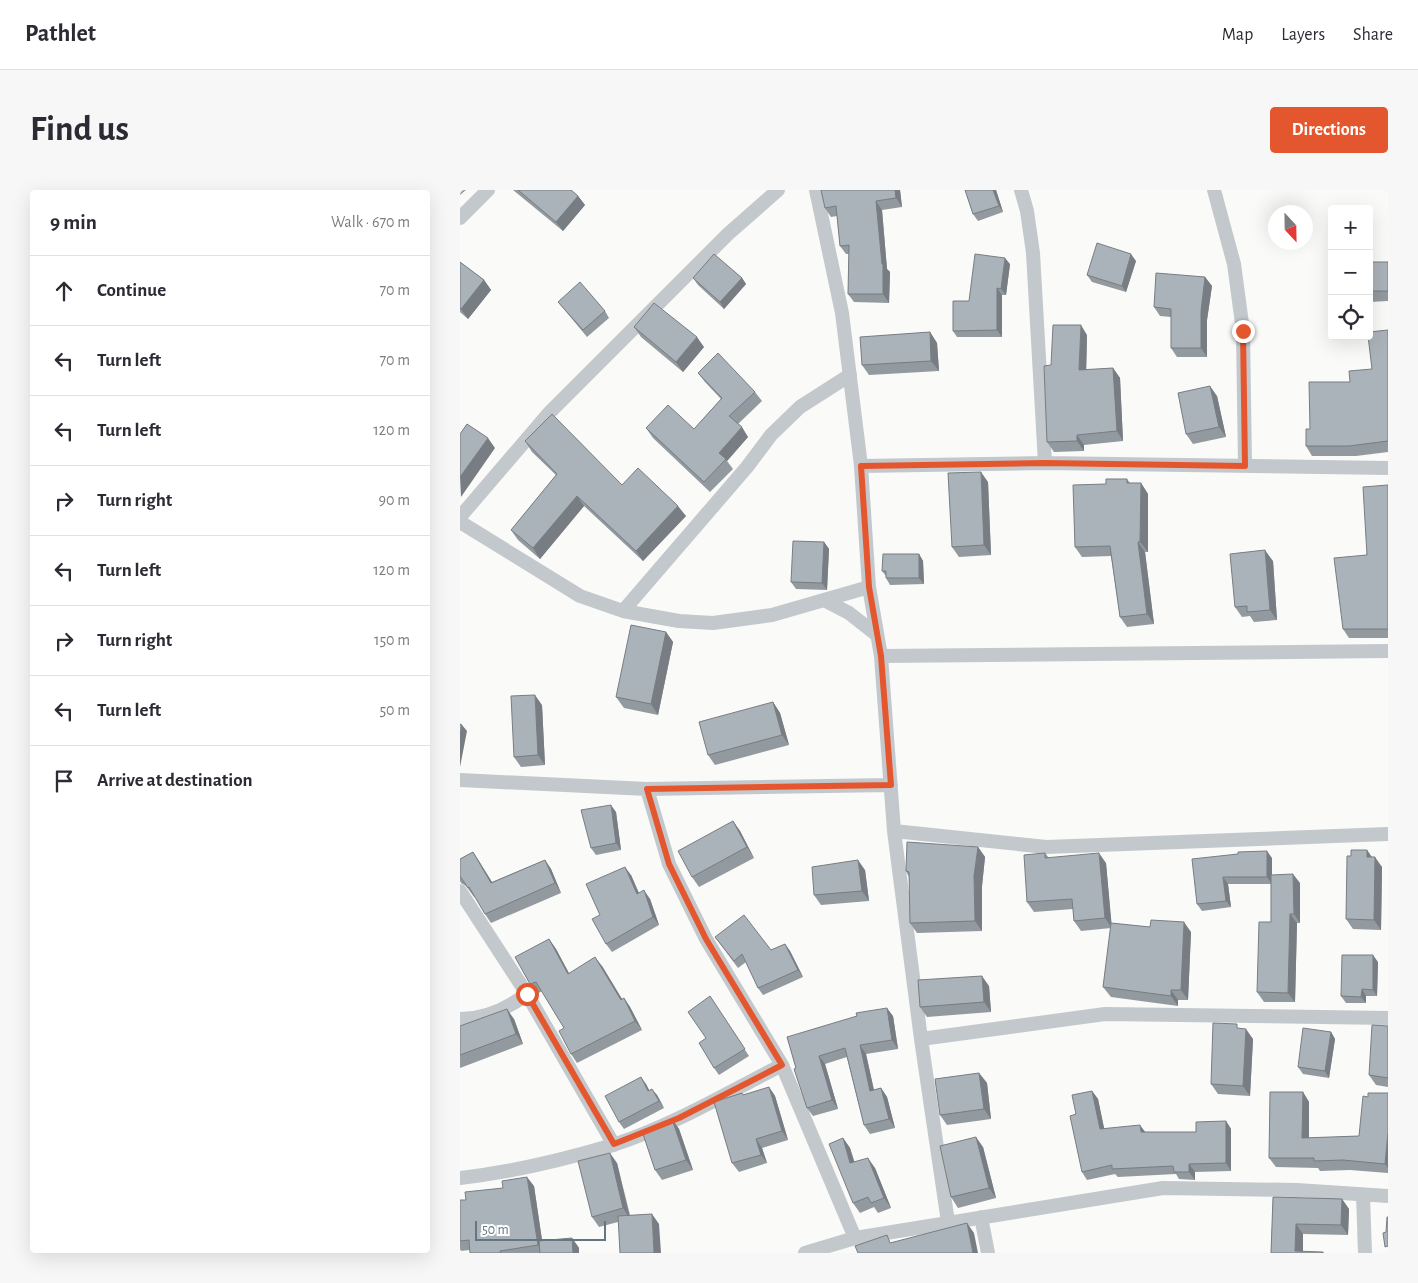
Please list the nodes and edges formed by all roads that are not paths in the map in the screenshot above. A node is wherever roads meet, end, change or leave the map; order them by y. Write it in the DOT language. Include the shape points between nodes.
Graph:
graph roads {
  1 [pos="488,190"];
  2 [pos="778,190"];
  3 [pos="816,190"];
  4 [pos="1021,190"];
  5 [pos="1214,190"];
  6 [pos="460,218"];
  7 [pos="850,375"];
  8 [pos="1045,463"];
  9 [pos="861,466"];
  10 [pos="1245,466"];
  11 [pos="1388,468"];
  12 [pos="460,517"];
  13 [pos="460,522"];
  14 [pos="869,587"];
  15 [pos="824,600"];
  16 [pos="623,611"];
  17 [pos="877,635"];
  18 [pos="1388,651"];
  19 [pos="881,656"];
  20 [pos="460,780"];
  21 [pos="891,785"];
  22 [pos="647,789"];
  23 [pos="894,832"];
  24 [pos="1388,834"];
  25 [pos="460,891"];
  26 [pos="527,994"];
  27 [pos="1388,1018"];
  28 [pos="460,1019"];
  29 [pos="921,1039"];
  30 [pos="782,1065"];
  31 [pos="614,1144"];
  32 [pos="460,1178"];
  33 [pos="1363,1195"];
  34 [pos="1388,1196"];
  35 [pos="981,1217"];
  36 [pos="948,1222"];
  37 [pos="855,1238"];
  38 [pos="805,1253"];
  39 [pos="988,1253"];
  40 [pos="1365,1253"];
  1 -- 6 [label="street"];
  2 -- 12 [label="street" via="728,234 549,413"];
  3 -- 7 [label="street" via="842,313"];
  4 -- 8 [label="street" via="1033,253"];
  5 -- 10 [label="street" via="1234,264 1243,331"];
  7 -- 9 [label="street"];
  7 -- 16 [label="street" via="800,407 771,435 748,467"];
  8 -- 9 [label="street"];
  8 -- 10 [label="street"];
  9 -- 14 [label="street"];
  10 -- 11 [label="street"];
  13 -- 16 [label="street" via="580,596"];
  14 -- 15 [label="street"];
  14 -- 17 [label="street"];
  15 -- 16 [label="street" via="772,615 713,623 679,621"];
  15 -- 17 [label="street" via="849,613"];
  17 -- 19 [label="street"];
  18 -- 19 [label="street"];
  19 -- 21 [label="street"];
  20 -- 22 [label="street"];
  21 -- 22 [label="street"];
  21 -- 23 [label="street"];
  22 -- 30 [label="street" via="669,864 706,939"];
  23 -- 24 [label="street" via="1046,847"];
  23 -- 29 [label="street"];
  25 -- 26 [label="street"];
  26 -- 28 [label="street" via="493,1013"];
  26 -- 31 [label="street"];
  27 -- 29 [label="street" via="1105,1014"];
  29 -- 36 [label="street"];
  30 -- 31 [label="street" via="679,1118"];
  30 -- 37 [label="street"];
  31 -- 32 [label="street" via="509,1172"];
  33 -- 34 [label="street"];
  33 -- 35 [label="street" via="1297,1190 1163,1188"];
  33 -- 40 [label="street"];
  35 -- 36 [label="street"];
  35 -- 39 [label="street"];
  36 -- 37 [label="street"];
  37 -- 38 [label="street"];
}
